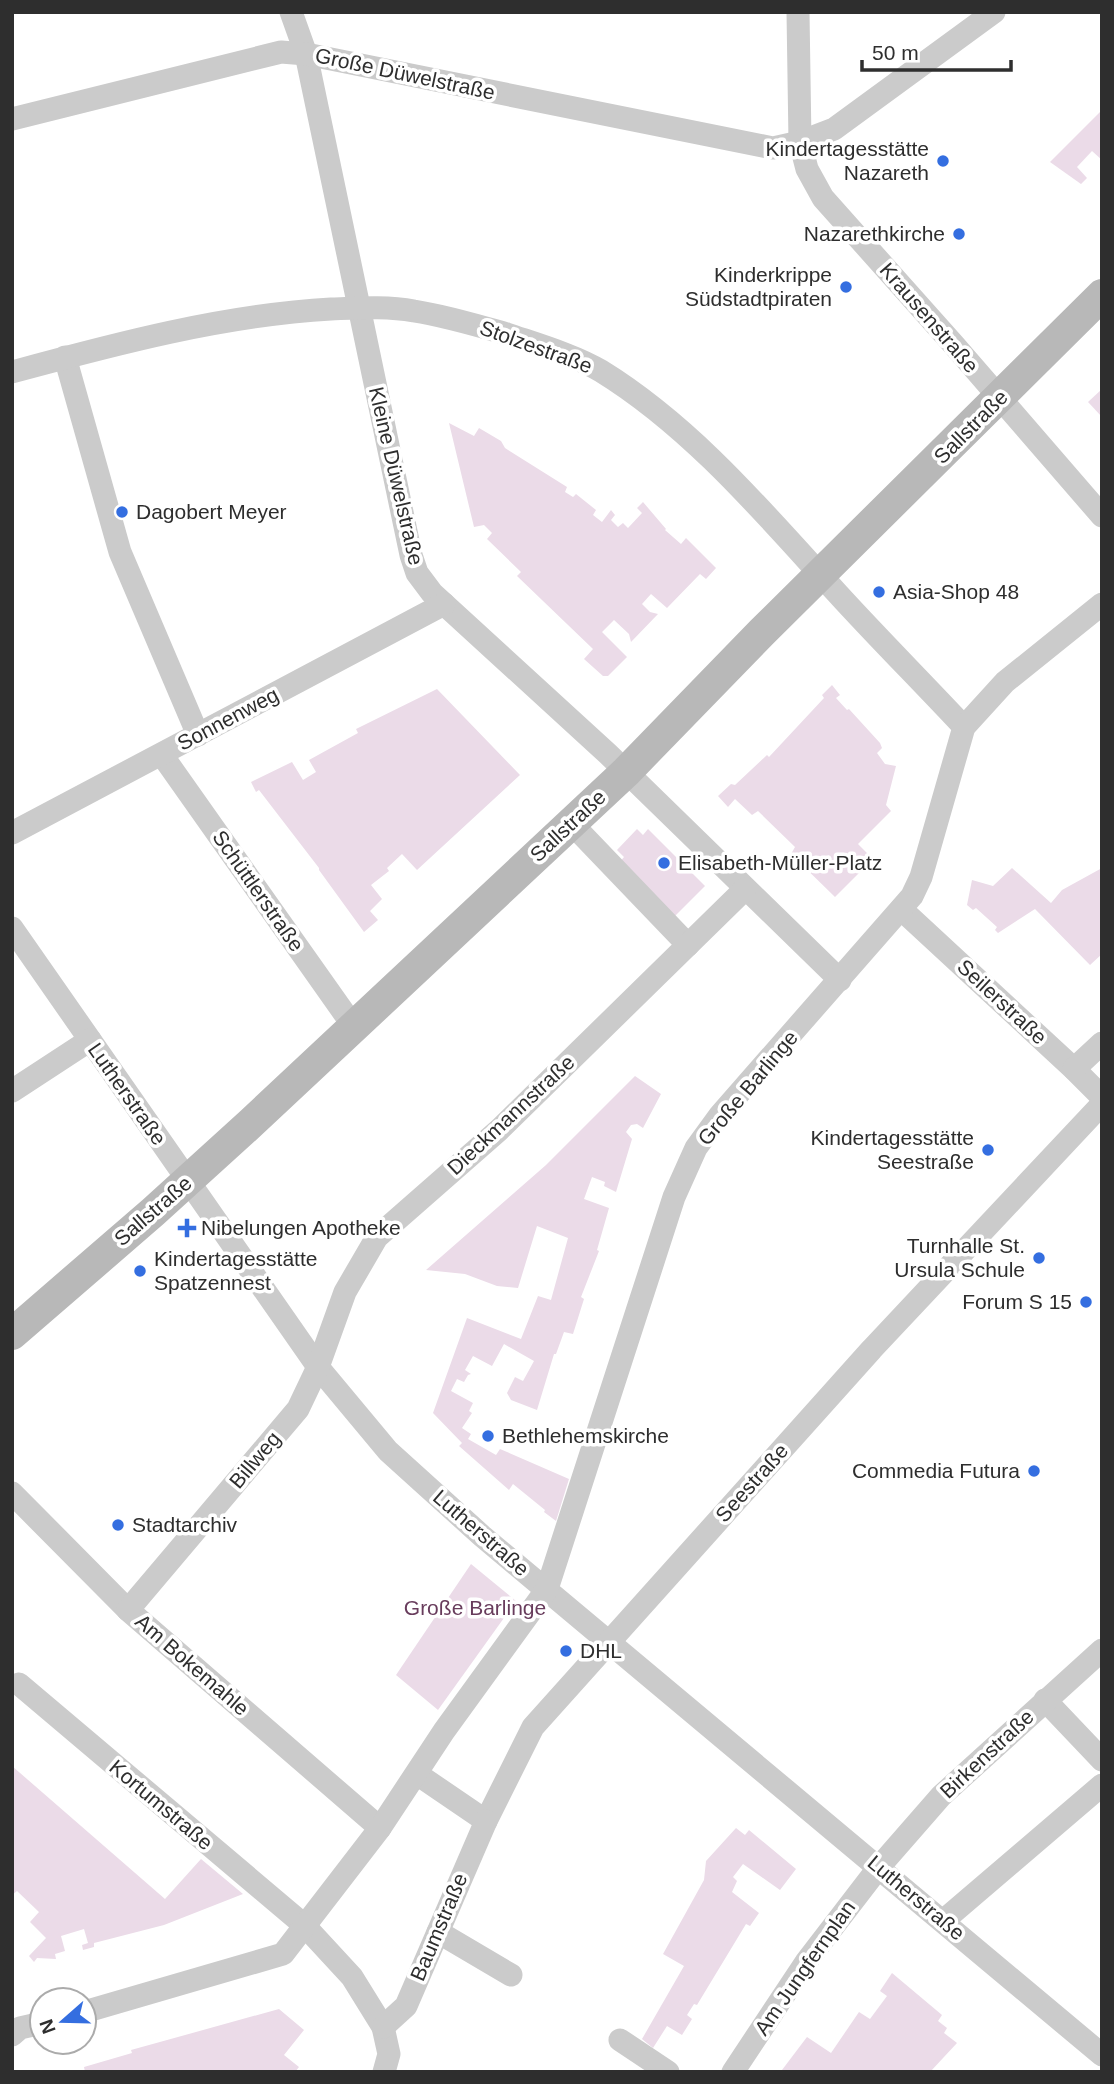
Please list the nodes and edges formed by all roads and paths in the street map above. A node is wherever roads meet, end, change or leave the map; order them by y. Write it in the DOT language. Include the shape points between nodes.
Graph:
graph roads {
  1 [pos="290,12"];
  2 [pos="798,12"];
  3 [pos="994,12"];
  4 [pos="306,54"];
  5 [pos="12,119"];
  6 [pos="800,142"];
  7 [pos="1102,295"];
  8 [pos="359,308"];
  9 [pos="65,357"];
  10 [pos="12,372"];
  11 [pos="999,398"];
  12 [pos="1102,516"];
  13 [pos="820,575"];
  14 [pos="444,604"];
  15 [pos="1102,604"];
  16 [pos="964,727"];
  17 [pos="198,735"];
  18 [pos="162,755"];
  19 [pos="626,772"];
  20 [pos="571,823"];
  21 [pos="12,833"];
  22 [pos="745,890"];
  23 [pos="901,909"];
  24 [pos="12,928"];
  25 [pos="688,945"];
  26 [pos="840,980"];
  27 [pos="354,1027"];
  28 [pos="90,1040"];
  29 [pos="1102,1043"];
  30 [pos="1074,1069"];
  31 [pos="12,1091"];
  32 [pos="1102,1097"];
  33 [pos="1102,1104"];
  34 [pos="188,1180"];
  35 [pos="12,1334"];
  36 [pos="317,1367"];
  37 [pos="12,1493"];
  38 [pos="547,1589"];
  39 [pos="128,1610"];
  40 [pos="609,1642"];
  41 [pos="1102,1650"];
  42 [pos="19,1684"];
  43 [pos="1045,1700"];
  44 [pos="1102,1760"];
  45 [pos="417,1774"];
  46 [pos="1102,1785"];
  47 [pos="486,1821"];
  48 [pos="380,1828"];
  49 [pos="879,1867"];
  50 [pos="943,1921"];
  51 [pos="304,1925"];
  52 [pos="438,1932"];
  53 [pos="511,1975"];
  54 [pos="98,2008"];
  55 [pos="383,2026"];
  56 [pos="620,2040"];
  57 [pos="1102,2055"];
  58 [pos="384,2072"];
  59 [pos="668,2072"];
  60 [pos="733,2072"];
  1 -- 4 [label="street, Kleine Düwelstraße"];
  2 -- 6 [label="street, Krausenstraße"];
  3 -- 6 [label="street, Große Düwelstraße" via="834,129"];
  4 -- 5 [label="street, Große Düwelstraße" via="281,52"];
  4 -- 6 [label="street, Große Düwelstraße" via="773,148"];
  4 -- 8 [label="street, Kleine Düwelstraße"];
  6 -- 11 [label="street, Krausenstraße" via="807,169 823,198"];
  7 -- 11 [label="street, Sallstraße"];
  8 -- 9 [label="street, Stolzestraße" via="284,312"];
  8 -- 13 [label="street, Stolzestraße" via="412,310 466,322 535,343 599,370 657,411 710,459"];
  8 -- 14 [label="street, Kleine Düwelstraße" via="411,555 417,573"];
  9 -- 10 [label="street, Stolzestraße"];
  9 -- 17 [label="street" via="120,552"];
  11 -- 12 [label="street, Krausenstraße"];
  11 -- 13 [label="street, Sallstraße"];
  13 -- 16 [label="street, Stolzestraße"];
  13 -- 19 [label="street, Sallstraße"];
  14 -- 17 [label="street, Sonnenweg"];
  14 -- 19 [label="street, Kleine Düwelstraße"];
  15 -- 16 [label="street, Große Barlinge" via="1005,682"];
  16 -- 23 [label="street, Große Barlinge" via="921,877"];
  17 -- 18 [label="street, Sonnenweg"];
  18 -- 21 [label="street, Sonnenweg"];
  18 -- 27 [label="street, Schüttlerstraße"];
  19 -- 20 [label="street, Sallstraße"];
  19 -- 22 [label="street, Kleine Düwelstraße"];
  20 -- 25 [label="street"];
  20 -- 27 [label="street, Sallstraße"];
  22 -- 25 [label="street, Dieckmannstraße"];
  22 -- 26 [label="street, Kleine Düwelstraße"];
  23 -- 26 [label="street, Große Barlinge"];
  23 -- 30 [label="street, Seilerstraße"];
  24 -- 28 [label="street, Lutherstraße"];
  25 -- 36 [label="street, Dieckmannstraße" via="499,1130 377,1237 345,1292"];
  26 -- 38 [label="street, Große Barlinge" via="720,1115 684,1171"];
  27 -- 34 [label="street, Sallstraße"];
  28 -- 31 [label="street"];
  28 -- 34 [label="street, Lutherstraße"];
  29 -- 30 [label="street"];
  30 -- 32 [label="street, Seilerstraße"];
  33 -- 40 [label="street, Seestraße" via="881,1339"];
  34 -- 35 [label="street, Sallstraße"];
  34 -- 36 [label="street, Lutherstraße"];
  36 -- 38 [label="street, Lutherstraße" via="388,1451"];
  36 -- 39 [label="street, Billweg" via="298,1409"];
  37 -- 39 [label="street, Am Bokemahle"];
  38 -- 40 [label="street, Lutherstraße"];
  38 -- 45 [label="street, Große Barlinge"];
  39 -- 48 [label="street, Am Bokemahle"];
  40 -- 47 [label="street, Seestraße" via="533,1727"];
  40 -- 49 [label="street, Lutherstraße"];
  41 -- 43 [label="street, Birkenstraße"];
  42 -- 51 [label="street, Kortumstraße"];
  43 -- 44 [label="street"];
  43 -- 49 [label="street, Birkenstraße" via="941,1796"];
  45 -- 47 [label="street"];
  45 -- 48 [label="street, Große Barlinge"];
  46 -- 50 [label="street"];
  47 -- 52 [label="street, Baumstraße"];
  48 -- 51 [label="street, Große Barlinge"];
  49 -- 50 [label="street, Lutherstraße"];
  49 -- 60 [label="street, Am Jungfernplan" via="806,1962"];
  50 -- 57 [label="street, Lutherstraße"];
  51 -- 54 [label="street, Große Barlinge" via="283,1954"];
  51 -- 55 [label="street" via="352,1977"];
  52 -- 53 [label="street"];
  52 -- 55 [label="street, Baumstraße" via="405,2006"];
  55 -- 58 [label="street" via="389,2054"];
  56 -- 59 [label="street"];
}
